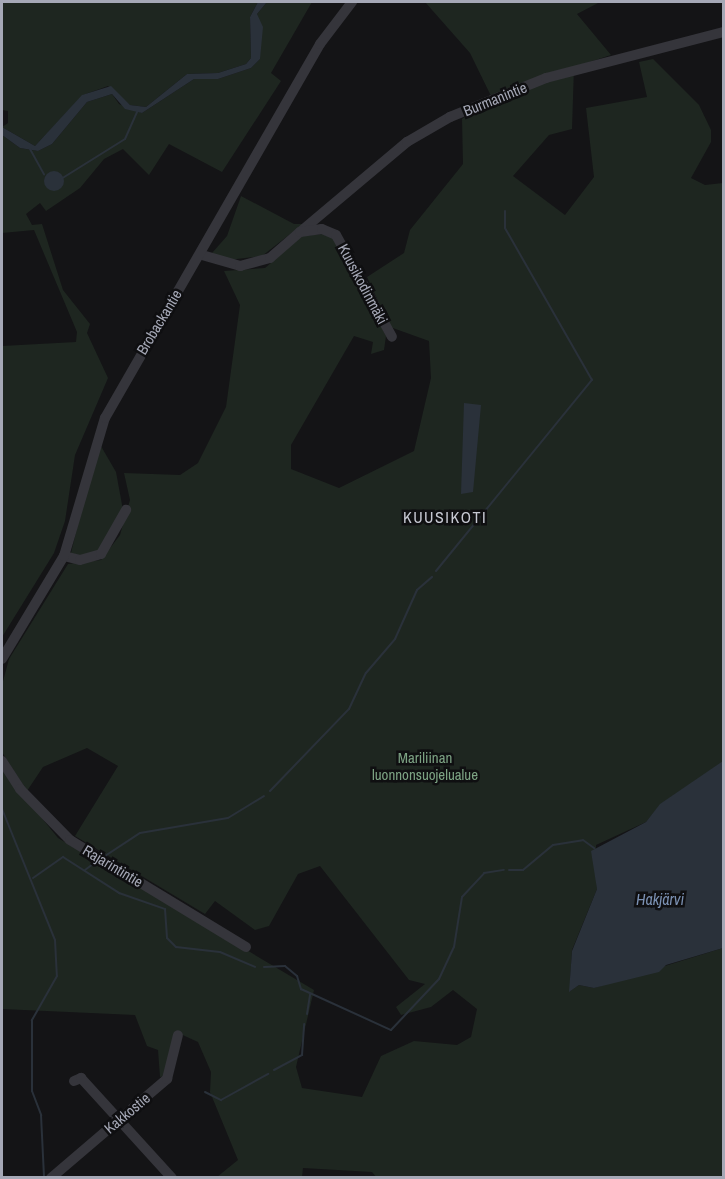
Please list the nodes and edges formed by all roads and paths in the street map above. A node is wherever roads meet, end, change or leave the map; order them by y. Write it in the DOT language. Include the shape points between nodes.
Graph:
graph roads {
  1 [pos="352,2"];
  2 [pos="723,32"];
  3 [pos="300,232"];
  4 [pos="202,255"];
  5 [pos="392,337"];
  6 [pos="126,510"];
  7 [pos="64,556"];
  8 [pos="2,659"];
  9 [pos="2,761"];
  10 [pos="246,947"];
  11 [pos="178,1035"];
  12 [pos="74,1081"];
  13 [pos="120,1119"];
  14 [pos="51,1178"];
  15 [pos="172,1178"];
  1 -- 4 [label="street, Brobackantie" via="320,44"];
  2 -- 3 [label="street, Burmanintie" via="546,78 450,117 407,142"];
  3 -- 4 [label="street" via="256,264 240,266"];
  3 -- 5 [label="street, Kuusikodinmäki" via="322,230 346,245"];
  4 -- 7 [label="street, Brobackantie" via="94,440"];
  6 -- 7 [label="street" via="101,554 80,560"];
  7 -- 8 [label="street, Brobackantie"];
  9 -- 10 [label="street, Rajarintintie" via="20,789 70,840"];
  11 -- 13 [label="street, Kakkostie" via="167,1079"];
  12 -- 13 [label="street" via="81,1078"];
  13 -- 14 [label="street, Kakkostie"];
  13 -- 15 [label="street"];
}
